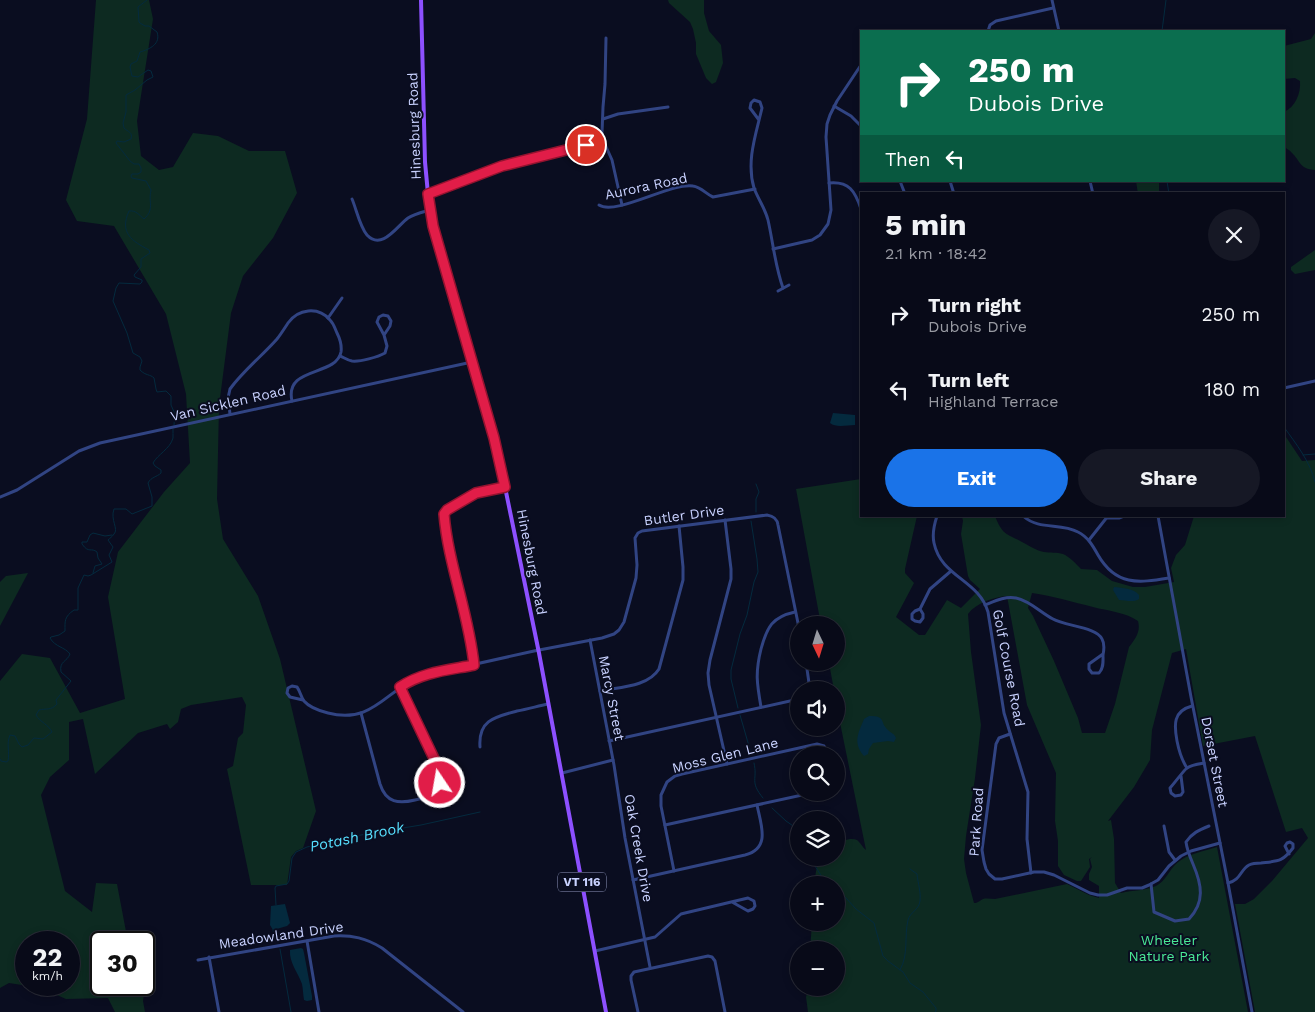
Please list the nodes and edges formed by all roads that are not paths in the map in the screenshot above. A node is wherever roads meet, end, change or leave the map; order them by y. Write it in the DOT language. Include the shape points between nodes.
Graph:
graph roads {
  1 [pos="421,0"];
  2 [pos="1052,0"];
  3 [pos="1054,8"];
  4 [pos="988,30"];
  5 [pos="1059,30"];
  6 [pos="606,38"];
  7 [pos="860,67"];
  8 [pos="834,106"];
  9 [pos="668,107"];
  10 [pos="602,119"];
  11 [pos="759,120"];
  12 [pos="860,125"];
  13 [pos="603,140"];
  14 [pos="829,183"];
  15 [pos="755,189"];
  16 [pos="428,194"];
  17 [pos="352,199"];
  18 [pos="599,205"];
  19 [pos="622,205"];
  20 [pos="860,206"];
  21 [pos="430,210"];
  22 [pos="773,249"];
  23 [pos="789,285"];
  24 [pos="783,288"];
  25 [pos="778,291"];
  26 [pos="342,298"];
  27 [pos="328,318"];
  28 [pos="384,335"];
  29 [pos="340,356"];
  30 [pos="472,362"];
  31 [pos="1315,381"];
  32 [pos="1285,388"];
  33 [pos="292,401"];
  34 [pos="230,414"];
  35 [pos="505,487"];
  36 [pos="0,497"];
  37 [pos="937,517"];
  38 [pos="1025,517"];
  39 [pos="1107,517"];
  40 [pos="1122,517"];
  41 [pos="1158,517"];
  42 [pos="725,520"];
  43 [pos="679,526"];
  44 [pos="1089,540"];
  45 [pos="951,571"];
  46 [pos="1169,578"];
  47 [pos="986,605"];
  48 [pos="920,609"];
  49 [pos="796,612"];
  50 [pos="797,616"];
  51 [pos="590,640"];
  52 [pos="538,650"];
  53 [pos="1103,654"];
  54 [pos="474,665"];
  55 [pos="400,687"];
  56 [pos="600,691"];
  57 [pos="303,700"];
  58 [pos="790,701"];
  59 [pos="548,704"];
  60 [pos="1192,706"];
  61 [pos="761,708"];
  62 [pos="361,713"];
  63 [pos="716,718"];
  64 [pos="1010,734"];
  65 [pos="609,742"];
  66 [pos="808,746"];
  67 [pos="824,746"];
  68 [pos="480,747"];
  69 [pos="790,750"];
  70 [pos="613,760"];
  71 [pos="1204,763"];
  72 [pos="727,764"];
  73 [pos="1186,768"];
  74 [pos="562,773"];
  75 [pos="1181,776"];
  76 [pos="790,798"];
  77 [pos="757,805"];
  78 [pos="665,825"];
  79 [pos="1164,826"];
  80 [pos="1209,826"];
  81 [pos="1220,843"];
  82 [pos="1188,852"];
  83 [pos="1289,854"];
  84 [pos="1175,860"];
  85 [pos="674,871"];
  86 [pos="1031,873"];
  87 [pos="634,880"];
  88 [pos="1228,883"];
  89 [pos="1151,884"];
  90 [pos="732,902"];
  91 [pos="645,940"];
  92 [pos="308,941"];
  93 [pos="595,951"];
  94 [pos="209,958"];
  95 [pos="198,960"];
  96 [pos="650,967"];
  97 [pos="219,1012"];
  98 [pos="319,1012"];
  99 [pos="463,1012"];
  100 [pos="606,1012"];
  101 [pos="638,1012"];
  102 [pos="725,1012"];
  103 [pos="1252,1012"];
  1 -- 16 [label="main road, Hinesburg Road / VT 116"];
  2 -- 3 [label="street"];
  3 -- 4 [label="street" via="996,21"];
  3 -- 5 [label="street"];
  6 -- 10 [label="street"];
  7 -- 8 [label="street"];
  8 -- 12 [label="street"];
  8 -- 14 [label="street" via="826,132"];
  9 -- 10 [label="street"];
  10 -- 13 [label="street"];
  11 -- 11 [label="street" via="762,105 754,100 750,108"];
  11 -- 15 [label="street" via="751,156"];
  13 -- 16 [label="street" via="502,166"];
  13 -- 19 [label="street" via="612,160"];
  14 -- 20 [label="street" via="849,186"];
  14 -- 22 [label="street" via="831,214 822,233 809,241"];
  15 -- 19 [label="street, Aurora Road" via="714,197 699,187 690,186"];
  15 -- 22 [label="street" via="766,216"];
  16 -- 21 [label="main road, Hinesburg Road / VT 116"];
  17 -- 21 [label="street" via="367,235 377,239 386,238 415,214"];
  18 -- 19 [label="street, Aurora Road" via="606,208"];
  21 -- 30 [label="main road, Hinesburg Road / VT 116"];
  22 -- 24 [label="street"];
  23 -- 24 [label="street"];
  24 -- 25 [label="street"];
  26 -- 27 [label="street"];
  27 -- 29 [label="street" via="340,340"];
  27 -- 34 [label="street" via="320,312 306,311 290,320 279,337 230,389"];
  28 -- 28 [label="street" via="391,321 383,315 377,322"];
  28 -- 29 [label="street" via="386,349 380,355 354,361"];
  29 -- 33 [label="street" via="331,364 296,381 291,390"];
  30 -- 33 [label="street, Van Sicklen Road"];
  30 -- 35 [label="main road, Hinesburg Road / VT 116"];
  31 -- 32 [label="street"];
  33 -- 34 [label="street, Van Sicklen Road"];
  34 -- 36 [label="street, Van Sicklen Road" via="93,445"];
  35 -- 52 [label="main road, Hinesburg Road / VT 116"];
  35 -- 54 [label="street" via="476,493 444,514"];
  37 -- 45 [label="street, Golf Course Road" via="934,545 940,559"];
  38 -- 44 [label="street" via="1037,524 1079,532"];
  39 -- 40 [label="street"];
  39 -- 44 [label="street"];
  41 -- 46 [label="street, Dorset Street"];
  42 -- 43 [label="street, Butler Drive"];
  42 -- 49 [label="street, Butler Drive" via="767,515 776,518"];
  42 -- 63 [label="street" via="731,579 708,673"];
  43 -- 51 [label="street, Butler Drive" via="642,530 636,535 636,573 624,622 614,634"];
  43 -- 56 [label="street" via="683,580 659,670 647,681"];
  44 -- 46 [label="street" via="1106,567 1122,578 1143,582"];
  45 -- 47 [label="street, Golf Course Road" via="975,589"];
  45 -- 48 [label="street" via="930,589"];
  46 -- 60 [label="street, Dorset Street"];
  47 -- 53 [label="street" via="1006,598 1024,601 1056,621 1098,634 1103,641"];
  47 -- 64 [label="street, Golf Course Road"];
  49 -- 50 [label="street, Butler Drive"];
  49 -- 61 [label="street" via="776,619 765,635 756,670"];
  51 -- 52 [label="street, Butler Drive"];
  51 -- 56 [label="street, Marcy Street"];
  52 -- 54 [label="street, Butler Drive"];
  52 -- 59 [label="main road, Hinesburg Road / VT 116"];
  53 -- 53 [label="street" via="1102,670 1092,673 1090,663"];
  54 -- 55 [label="street, Butler Drive" via="414,678"];
  55 -- 62 [label="street, Butler Drive" via="378,705"];
  55 -- 62 [label="street" via="440,771 437,790 427,798 402,802 385,794"];
  56 -- 65 [label="street, Marcy Street"];
  57 -- 57 [label="street" via="298,688 288,688 289,696"];
  57 -- 62 [label="street" via="332,714"];
  58 -- 61 [label="street"];
  59 -- 68 [label="street" via="490,720 482,731"];
  59 -- 74 [label="main road, Hinesburg Road / VT 116"];
  60 -- 71 [label="street, Dorset Street"];
  60 -- 73 [label="street" via="1180,713 1175,725 1180,756"];
  61 -- 63 [label="street"];
  63 -- 65 [label="street"];
  63 -- 72 [label="street"];
  64 -- 86 [label="street, Golf Course Road" via="1028,792 1027,840"];
  64 -- 86 [label="street, Park Road" via="999,738 995,746 983,840 984,862 989,874 997,879"];
  65 -- 70 [label="street, Marcy Street"];
  66 -- 67 [label="street, Moss Glen Lane"];
  69 -- 72 [label="street, Moss Glen Lane"];
  70 -- 74 [label="street"];
  70 -- 87 [label="street, Oak Creek Drive"];
  71 -- 73 [label="street"];
  71 -- 81 [label="street, Dorset Street"];
  72 -- 78 [label="street, Moss Glen Lane" via="670,780 661,795"];
  73 -- 75 [label="street"];
  74 -- 93 [label="main road, Hinesburg Road / VT 116"];
  75 -- 75 [label="street" via="1170,788 1175,796 1183,792"];
  76 -- 77 [label="street"];
  77 -- 78 [label="street"];
  77 -- 85 [label="street" via="763,836 754,852"];
  78 -- 85 [label="street, Moss Glen Lane"];
  79 -- 84 [label="street" via="1169,852"];
  80 -- 82 [label="street" via="1197,830 1190,837 1186,842"];
  81 -- 82 [label="street"];
  81 -- 88 [label="street, Dorset Street"];
  82 -- 84 [label="street"];
  82 -- 89 [label="street" via="1201,887 1201,898 1189,919 1175,921 1154,912"];
  83 -- 88 [label="street" via="1280,860 1249,865 1237,879"];
  84 -- 89 [label="street"];
  85 -- 87 [label="street"];
  86 -- 89 [label="street, Park Road" via="1051,873 1098,895"];
  87 -- 91 [label="street, Oak Creek Drive"];
  88 -- 103 [label="street, Dorset Street"];
  90 -- 90 [label="street" via="749,898 755,906 746,911"];
  90 -- 91 [label="street" via="683,914 657,936"];
  91 -- 93 [label="street"];
  91 -- 96 [label="street, Oak Creek Drive"];
  92 -- 94 [label="street, Meadowland Drive"];
  92 -- 98 [label="street"];
  92 -- 99 [label="street, Meadowland Drive" via="334,936 368,940"];
  93 -- 100 [label="main road, Hinesburg Road / VT 116"];
  94 -- 95 [label="street, Meadowland Drive"];
  94 -- 97 [label="street"];
  96 -- 101 [label="street" via="631,976"];
  96 -- 102 [label="street" via="712,957"];
}
